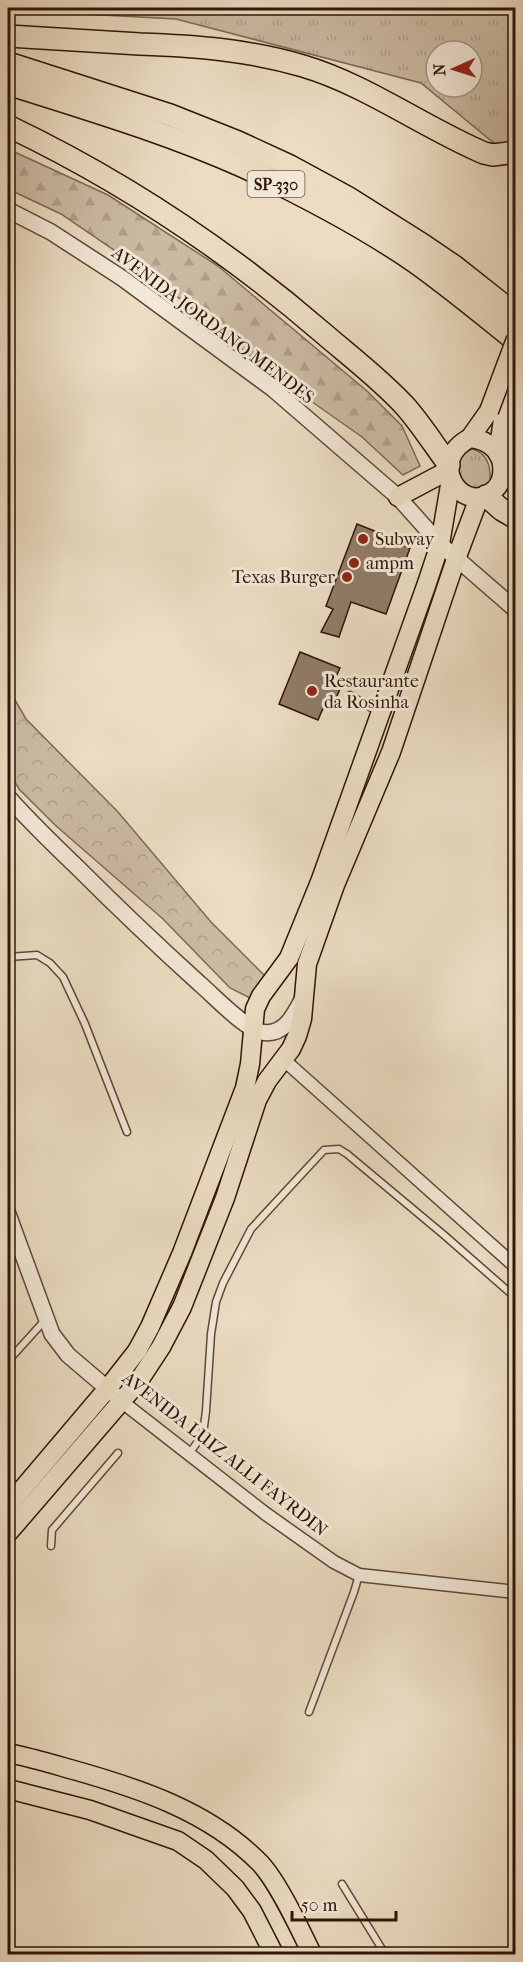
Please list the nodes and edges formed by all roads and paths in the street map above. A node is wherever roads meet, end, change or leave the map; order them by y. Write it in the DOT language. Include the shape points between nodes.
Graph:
graph roads {
  1 [pos="8,36"];
  2 [pos="8,63"];
  3 [pos="8,84"];
  4 [pos="8,126"];
  5 [pos="516,152"];
  6 [pos="8,210"];
  7 [pos="516,315"];
  8 [pos="516,340"];
  9 [pos="516,380"];
  10 [pos="496,415"];
  11 [pos="470,438"];
  12 [pos="498,454"];
  13 [pos="449,471"];
  14 [pos="398,497"];
  15 [pos="483,497"];
  16 [pos="516,518"];
  17 [pos="440,544"];
  18 [pos="456,559"];
  19 [pos="516,610"];
  20 [pos="350,695"];
  21 [pos="381,713"];
  22 [pos="8,797"];
  23 [pos="8,957"];
  24 [pos="303,998"];
  25 [pos="252,1028"];
  26 [pos="285,1060"];
  27 [pos="127,1132"];
  28 [pos="8,1214"];
  29 [pos="516,1267"];
  30 [pos="516,1298"];
  31 [pos="46,1319"];
  32 [pos="8,1361"];
  33 [pos="114,1395"];
  34 [pos="118,1453"];
  35 [pos="189,1454"];
  36 [pos="8,1506"];
  37 [pos="8,1533"];
  38 [pos="51,1546"];
  39 [pos="359,1575"];
  40 [pos="516,1592"];
  41 [pos="309,1712"];
  42 [pos="8,1753"];
  43 [pos="8,1790"];
  44 [pos="342,1884"];
  45 [pos="274,1954"];
  46 [pos="312,1954"];
  47 [pos="384,1954"];
  1 -- 5 [label="highway" via="192,46 268,57 338,80 484,153"];
  2 -- 7 [label="highway, SP-330" via="170,116 290,166 423,244"];
  3 -- 8 [label="highway, SP-330" via="175,139 244,167 357,226 413,261"];
  4 -- 13 [label="highway" via="132,194 265,284 387,388 405,407"];
  6 -- 14 [label="street, AVENIDA JORDANO MENDES" via="51,232 122,278 273,389"];
  8 -- 10 [label="main road, bridge"];
  9 -- 10 [label="main road"];
  10 -- 11 [label="main road"];
  10 -- 12 [label="main road"];
  11 -- 12 [label="main road" via="487,441"];
  11 -- 13 [label="main road" via="456,448"];
  12 -- 15 [label="main road" via="502,478 496,489"];
  13 -- 14 [label="main road"];
  13 -- 15 [label="main road" via="457,489 468,496"];
  13 -- 17 [label="main road"];
  14 -- 17 [label="street, AVENIDA JORDANO MENDES"];
  15 -- 16 [label="highway"];
  15 -- 18 [label="main road"];
  17 -- 18 [label="street, AVENIDA JORDANO MENDES"];
  17 -- 21 [label="main road"];
  18 -- 19 [label="street, AVENIDA JORDANO MENDES"];
  18 -- 24 [label="main road" via="391,752 335,885 307,964"];
  20 -- 21 [label="lane"];
  21 -- 25 [label="main road" via="290,958 261,996"];
  22 -- 25 [label="street" via="158,947"];
  23 -- 27 [label="lane" via="37,955 63,977"];
  24 -- 25 [label="street" via="285,1026 272,1032"];
  24 -- 26 [label="main road" via="302,1019"];
  25 -- 33 [label="main road" via="245,1088 182,1253"];
  26 -- 29 [label="street"];
  26 -- 33 [label="main road" via="257,1100 225,1198 182,1307 138,1382"];
  28 -- 31 [label="street, AVENIDA LUIZ ALLI FAYRDIN"];
  30 -- 35 [label="lane" via="347,1154 339,1149 324,1150 251,1229 223,1283 211,1334 203,1434"];
  31 -- 32 [label="lane"];
  31 -- 33 [label="street, AVENIDA LUIZ ALLI FAYRDIN" via="68,1355"];
  33 -- 35 [label="street, AVENIDA LUIZ ALLI FAYRDIN"];
  33 -- 36 [label="main road"];
  33 -- 37 [label="main road"];
  34 -- 38 [label="lane" via="52,1530"];
  35 -- 39 [label="street, AVENIDA LUIZ ALLI FAYRDIN" via="266,1514"];
  39 -- 40 [label="street, AVENIDA LUIZ ALLI FAYRDIN"];
  39 -- 41 [label="lane"];
  42 -- 46 [label="main road" via="86,1773 155,1797 193,1813 231,1838 261,1864"];
  43 -- 45 [label="main road" via="90,1810 178,1842 206,1860 235,1888"];
  44 -- 47 [label="lane"];
}
